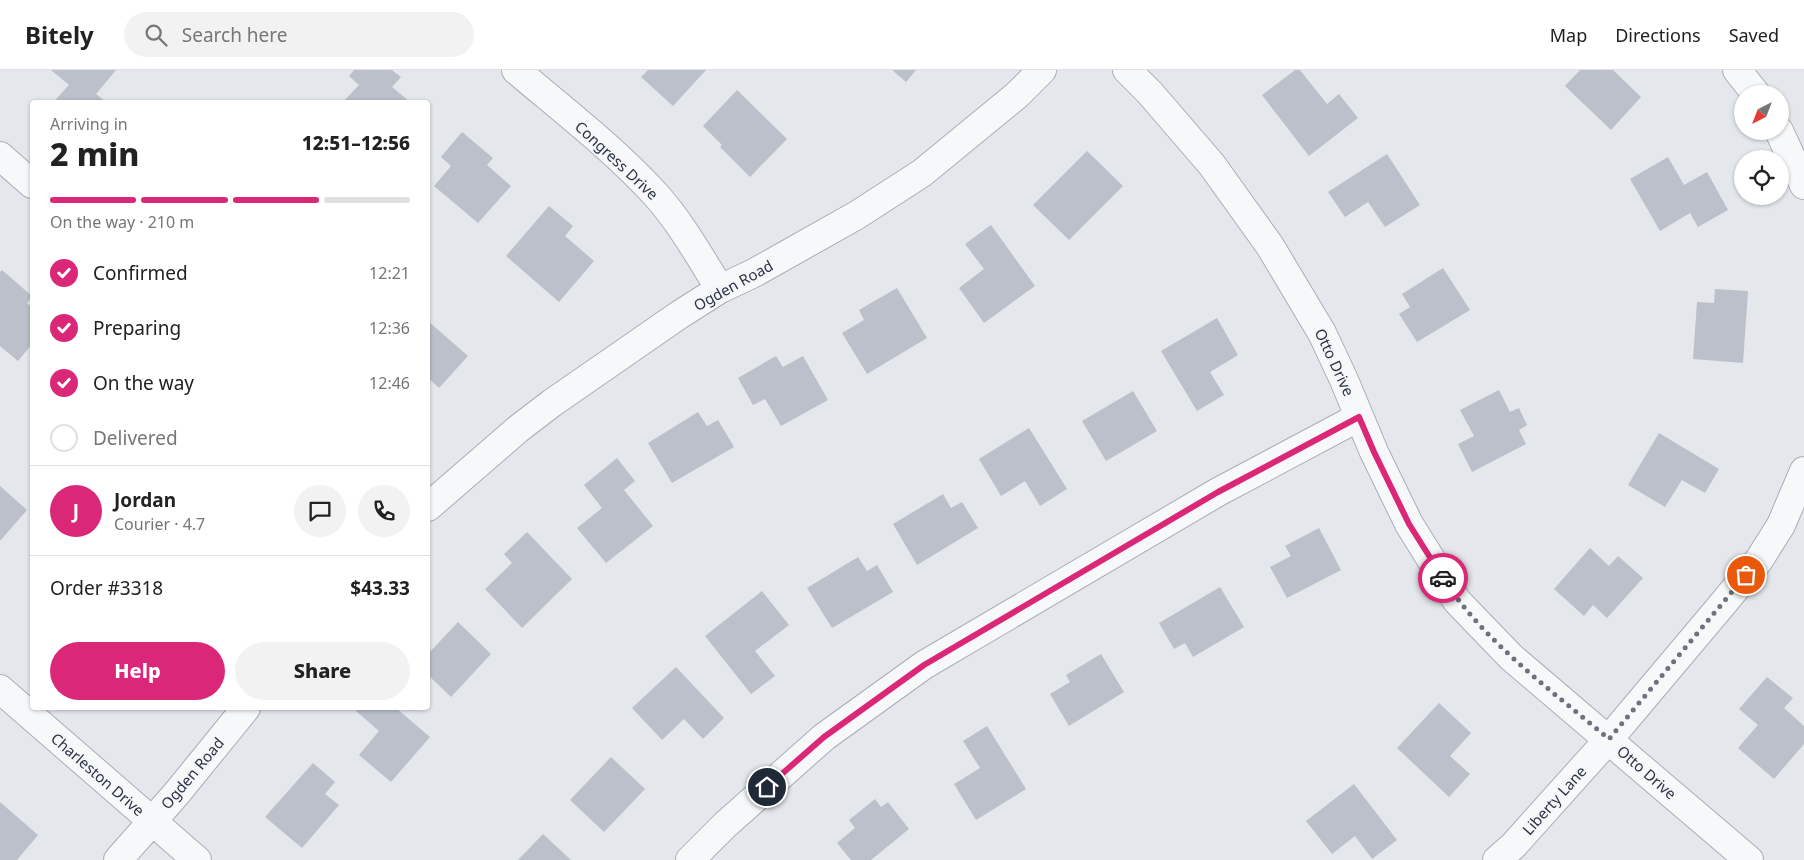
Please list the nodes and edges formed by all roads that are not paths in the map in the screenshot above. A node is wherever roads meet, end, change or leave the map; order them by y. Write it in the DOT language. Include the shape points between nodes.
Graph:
graph roads {
  1 [pos="516,70"];
  2 [pos="1042,70"];
  3 [pos="1127,70"];
  4 [pos="1737,70"];
  5 [pos="1749,85"];
  6 [pos="1783,140"];
  7 [pos="0,156"];
  8 [pos="30,182"];
  9 [pos="1804,185"];
  10 [pos="720,289"];
  11 [pos="1359,417"];
  12 [pos="1804,471"];
  13 [pos="430,505"];
  14 [pos="0,689"];
  15 [pos="244,710"];
  16 [pos="1609,739"];
  17 [pos="152,821"];
  18 [pos="118,860"];
  19 [pos="197,860"];
  20 [pos="690,860"];
  21 [pos="1498,860"];
  22 [pos="1749,860"];
  1 -- 10 [label="street, Congress Drive" via="656,195"];
  2 -- 10 [label="street, Ogden Road" via="1010,101 922,173 857,215"];
  3 -- 11 [label="street, Otto Drive" via="1212,165 1270,246 1322,333"];
  4 -- 5 [label="street"];
  6 -- 9 [label="street"];
  7 -- 8 [label="street"];
  10 -- 13 [label="street, Ogden Road" via="552,402"];
  11 -- 16 [label="street, Otto Drive" via="1409,524 1457,601 1512,657"];
  11 -- 20 [label="street" via="1218,492 924,665 824,737"];
  12 -- 16 [label="street, Liberty Lane" via="1782,525 1758,560"];
  14 -- 17 [label="street, Charleston Drive"];
  15 -- 17 [label="street, Ogden Road"];
  16 -- 21 [label="street, Liberty Lane"];
  16 -- 22 [label="street, Otto Drive"];
  17 -- 18 [label="street, Ogden Road"];
  17 -- 19 [label="street, Charleston Drive"];
}
